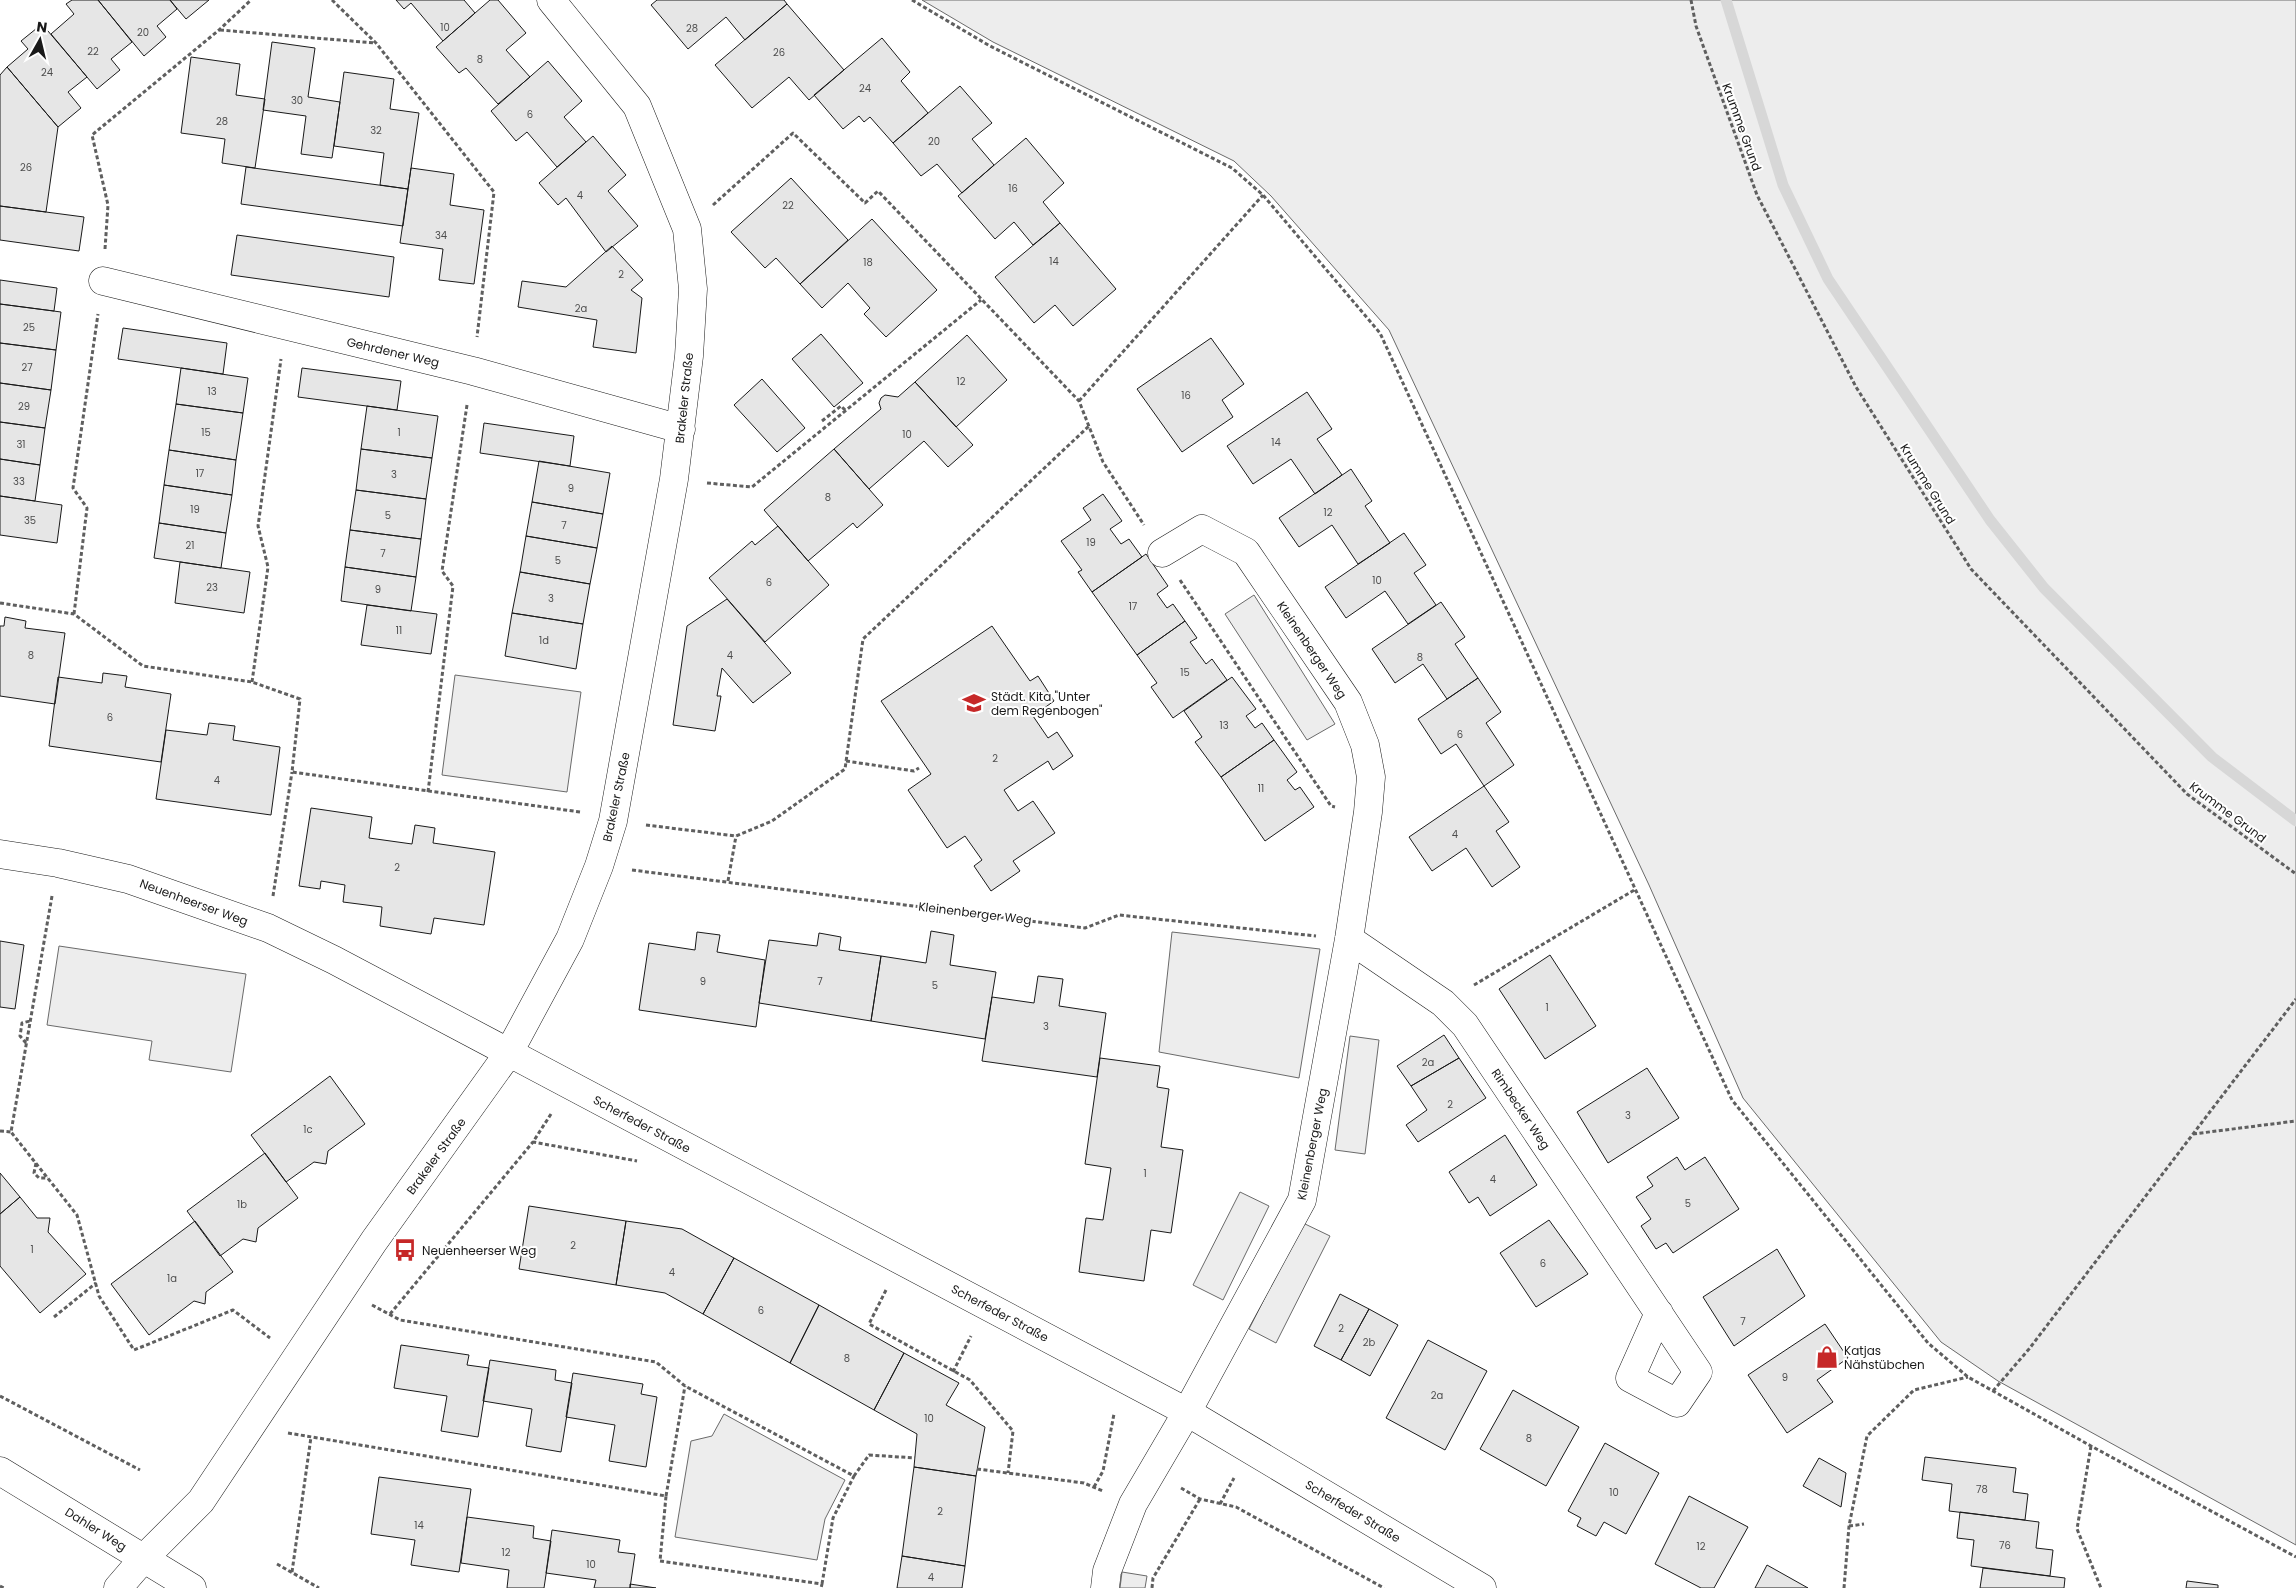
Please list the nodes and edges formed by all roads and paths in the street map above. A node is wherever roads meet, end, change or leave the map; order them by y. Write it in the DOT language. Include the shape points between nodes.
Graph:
graph roads {
  1 [pos="251,0"];
  2 [pos="332,0"];
  3 [pos="551,0"];
  4 [pos="912,0"];
  5 [pos="1691,0"];
  6 [pos="219,30"];
  7 [pos="376,44"];
  8 [pos="1263,195"];
  9 [pos="686,229"];
  10 [pos="103,281"];
  11 [pos="982,300"];
  12 [pos="286,326"];
  13 [pos="473,371"];
  14 [pos="1079,401"];
  15 [pos="846,411"];
  16 [pos="822,421"];
  17 [pos="1090,426"];
  18 [pos="681,429"];
  19 [pos="674,479"];
  20 [pos="1162,553"];
  21 [pos="0,603"];
  22 [pos="74,614"];
  23 [pos="252,682"];
  24 [pos="846,761"];
  25 [pos="919,768"];
  26 [pos="292,772"];
  27 [pos="428,792"];
  28 [pos="1368,812"];
  29 [pos="613,819"];
  30 [pos="736,836"];
  31 [pos="0,854"];
  32 [pos="58,863"];
  33 [pos="599,866"];
  34 [pos="2296,874"];
  35 [pos="728,881"];
  36 [pos="1636,889"];
  37 [pos="268,928"];
  38 [pos="1349,940"];
  39 [pos="2296,999"];
  40 [pos="1443,1003"];
  41 [pos="30,1021"];
  42 [pos="26,1043"];
  43 [pos="508,1054"];
  44 [pos="2296,1121"];
  45 [pos="0,1131"];
  46 [pos="11,1132"];
  47 [pos="2192,1134"];
  48 [pos="533,1142"];
  49 [pos="36,1163"];
  50 [pos="49,1178"];
  51 [pos="96,1283"];
  52 [pos="343,1289"];
  53 [pos="887,1289"];
  54 [pos="1659,1313"];
  55 [pos="390,1314"];
  56 [pos="54,1317"];
  57 [pos="971,1336"];
  58 [pos="296,1357"];
  59 [pos="953,1372"];
  60 [pos="1968,1377"];
  61 [pos="685,1386"];
  62 [pos="1993,1391"];
  63 [pos="0,1396"];
  64 [pos="1187,1412"];
  65 [pos="1114,1414"];
  66 [pos="252,1426"];
  67 [pos="311,1437"];
  68 [pos="2091,1446"];
  69 [pos="914,1458"];
  70 [pos="978,1469"];
  71 [pos="140,1470"];
  72 [pos="0,1471"];
  73 [pos="1152,1471"];
  74 [pos="1008,1473"];
  75 [pos="854,1476"];
  76 [pos="1094,1487"];
  77 [pos="666,1496"];
  78 [pos="1200,1499"];
  79 [pos="1133,1504"];
  80 [pos="1864,1524"];
  81 [pos="1849,1526"];
  82 [pos="2296,1557"];
  83 [pos="143,1559"];
  84 [pos="277,1564"];
  85 [pos="292,1572"];
  86 [pos="0,1586"];
  87 [pos="822,1586"];
  88 [pos="4,1588"];
  89 [pos="118,1588"];
  90 [pos="192,1588"];
  91 [pos="319,1588"];
  92 [pos="1105,1588"];
  93 [pos="1152,1588"];
  94 [pos="1384,1588"];
  95 [pos="1482,1588"];
  96 [pos="1844,1588"];
  97 [pos="2101,1588"];
  1 -- 6 [label="path"];
  2 -- 7 [label="path"];
  3 -- 9 [label="street, Brakeler Straße" via="637,106"];
  4 -- 8 [label="path" via="990,46 1232,168"];
  5 -- 34 [label="path, Krumme Grund" via="1696,26 1757,195 1856,387 1971,568 2187,794"];
  6 -- 7 [label="path"];
  6 -- 10 [label="path" via="92,135 108,206"];
  7 -- 13 [label="path" via="494,192"];
  8 -- 14 [label="path"];
  8 -- 36 [label="path" via="1380,333"];
  9 -- 11 [label="path" via="793,133 865,203 878,192"];
  9 -- 18 [label="street, Brakeler Straße" via="693,289"];
  10 -- 12 [label="street, Gehrdener Weg"];
  10 -- 22 [label="path" via="73,488 87,508"];
  11 -- 14 [label="path"];
  11 -- 15 [label="path"];
  12 -- 13 [label="street, Gehrdener Weg"];
  12 -- 23 [label="path" via="258,526 268,567"];
  13 -- 18 [label="street, Gehrdener Weg"];
  13 -- 27 [label="path" via="442,571 453,586"];
  14 -- 17 [label="path"];
  15 -- 16 [label="path" via="841,406"];
  15 -- 19 [label="path" via="752,487"];
  17 -- 20 [label="path" via="1103,462"];
  17 -- 24 [label="path" via="863,639"];
  18 -- 19 [label="street, Brakeler Straße"];
  19 -- 29 [label="street, Brakeler Straße"];
  20 -- 28 [label="path" via="1332,806"];
  20 -- 28 [label="street, Kleinenberger Weg" via="1202,529 1246,552 1348,702 1365,745 1371,777"];
  21 -- 22 [label="path"];
  22 -- 23 [label="path" via="143,666"];
  23 -- 26 [label="path" via="300,699"];
  24 -- 25 [label="path" via="914,771"];
  24 -- 30 [label="path" via="845,769 772,820"];
  26 -- 27 [label="path"];
  26 -- 37 [label="path"];
  27 -- 29 [label="path"];
  28 -- 38 [label="street, Kleinenberger Weg"];
  29 -- 30 [label="path"];
  29 -- 33 [label="street, Brakeler Straße"];
  30 -- 35 [label="path"];
  31 -- 32 [label="street, Neuenheerser Weg"];
  32 -- 37 [label="street, Neuenheerser Weg" via="128,879"];
  32 -- 41 [label="path"];
  33 -- 35 [label="path, Kleinenberger Weg"];
  33 -- 43 [label="street, Brakeler Straße" via="570,939"];
  35 -- 38 [label="path, Kleinenberger Weg" via="1084,928 1119,915"];
  36 -- 40 [label="path"];
  36 -- 60 [label="path" via="1732,1100 1928,1344"];
  37 -- 43 [label="street, Neuenheerser Weg"];
  38 -- 40 [label="street, Rimbecker Weg"];
  38 -- 64 [label="street, Kleinenberger Weg" via="1302,1200"];
  39 -- 47 [label="path"];
  40 -- 54 [label="street, Rimbecker Weg" via="1465,1026"];
  41 -- 42 [label="path"];
  41 -- 42 [label="path" via="22,1023 20,1036"];
  42 -- 46 [label="path"];
  43 -- 52 [label="street, Brakeler Straße"];
  43 -- 64 [label="street, Scherfeder Straße"];
  44 -- 47 [label="path"];
  45 -- 46 [label="path"];
  46 -- 49 [label="path"];
  47 -- 62 [label="path" via="2029,1349"];
  48 -- 55 [label="path"];
  49 -- 50 [label="path"];
  49 -- 50 [label="path" via="34,1173 39,1178"];
  50 -- 51 [label="path" via="77,1215"];
  51 -- 56 [label="path"];
  51 -- 58 [label="path" via="99,1296 134,1350 233,1310"];
  52 -- 55 [label="path"];
  52 -- 58 [label="street, Brakeler Straße"];
  53 -- 59 [label="path" via="869,1324"];
  55 -- 61 [label="path" via="400,1320 656,1362"];
  57 -- 59 [label="path"];
  58 -- 66 [label="street, Brakeler Straße"];
  59 -- 74 [label="path" via="970,1380 1013,1431"];
  60 -- 62 [label="path"];
  60 -- 81 [label="path" via="1914,1390 1867,1436"];
  61 -- 75 [label="path"];
  61 -- 77 [label="path"];
  62 -- 68 [label="path"];
  63 -- 71 [label="path"];
  64 -- 73 [label="street, Kleinenberger Weg"];
  64 -- 95 [label="street, Scherfeder Straße"];
  65 -- 76 [label="path" via="1103,1471"];
  66 -- 67 [label="path"];
  66 -- 83 [label="street, Brakeler Straße" via="201,1501"];
  67 -- 77 [label="path"];
  67 -- 85 [label="path"];
  68 -- 82 [label="path"];
  68 -- 97 [label="path" via="2077,1529"];
  69 -- 75 [label="path" via="869,1455"];
  70 -- 74 [label="path"];
  72 -- 83 [label="street, Dahler Weg"];
  73 -- 78 [label="path"];
  73 -- 79 [label="street, Kleinenberger Weg"];
  74 -- 76 [label="path"];
  75 -- 87 [label="path" via="832,1518"];
  76 -- 79 [label="path"];
  77 -- 87 [label="path" via="660,1561"];
  78 -- 93 [label="path" via="1153,1578"];
  78 -- 94 [label="path" via="1236,1507"];
  79 -- 92 [label="street, Kleinenberger Weg" via="1108,1571"];
  80 -- 81 [label="path"];
  81 -- 96 [label="path"];
  83 -- 89 [label="street, Brakeler Straße"];
  83 -- 90 [label="street, Dahler Weg"];
  84 -- 85 [label="path"];
  85 -- 91 [label="path"];
  86 -- 88 [label="path"];
}
